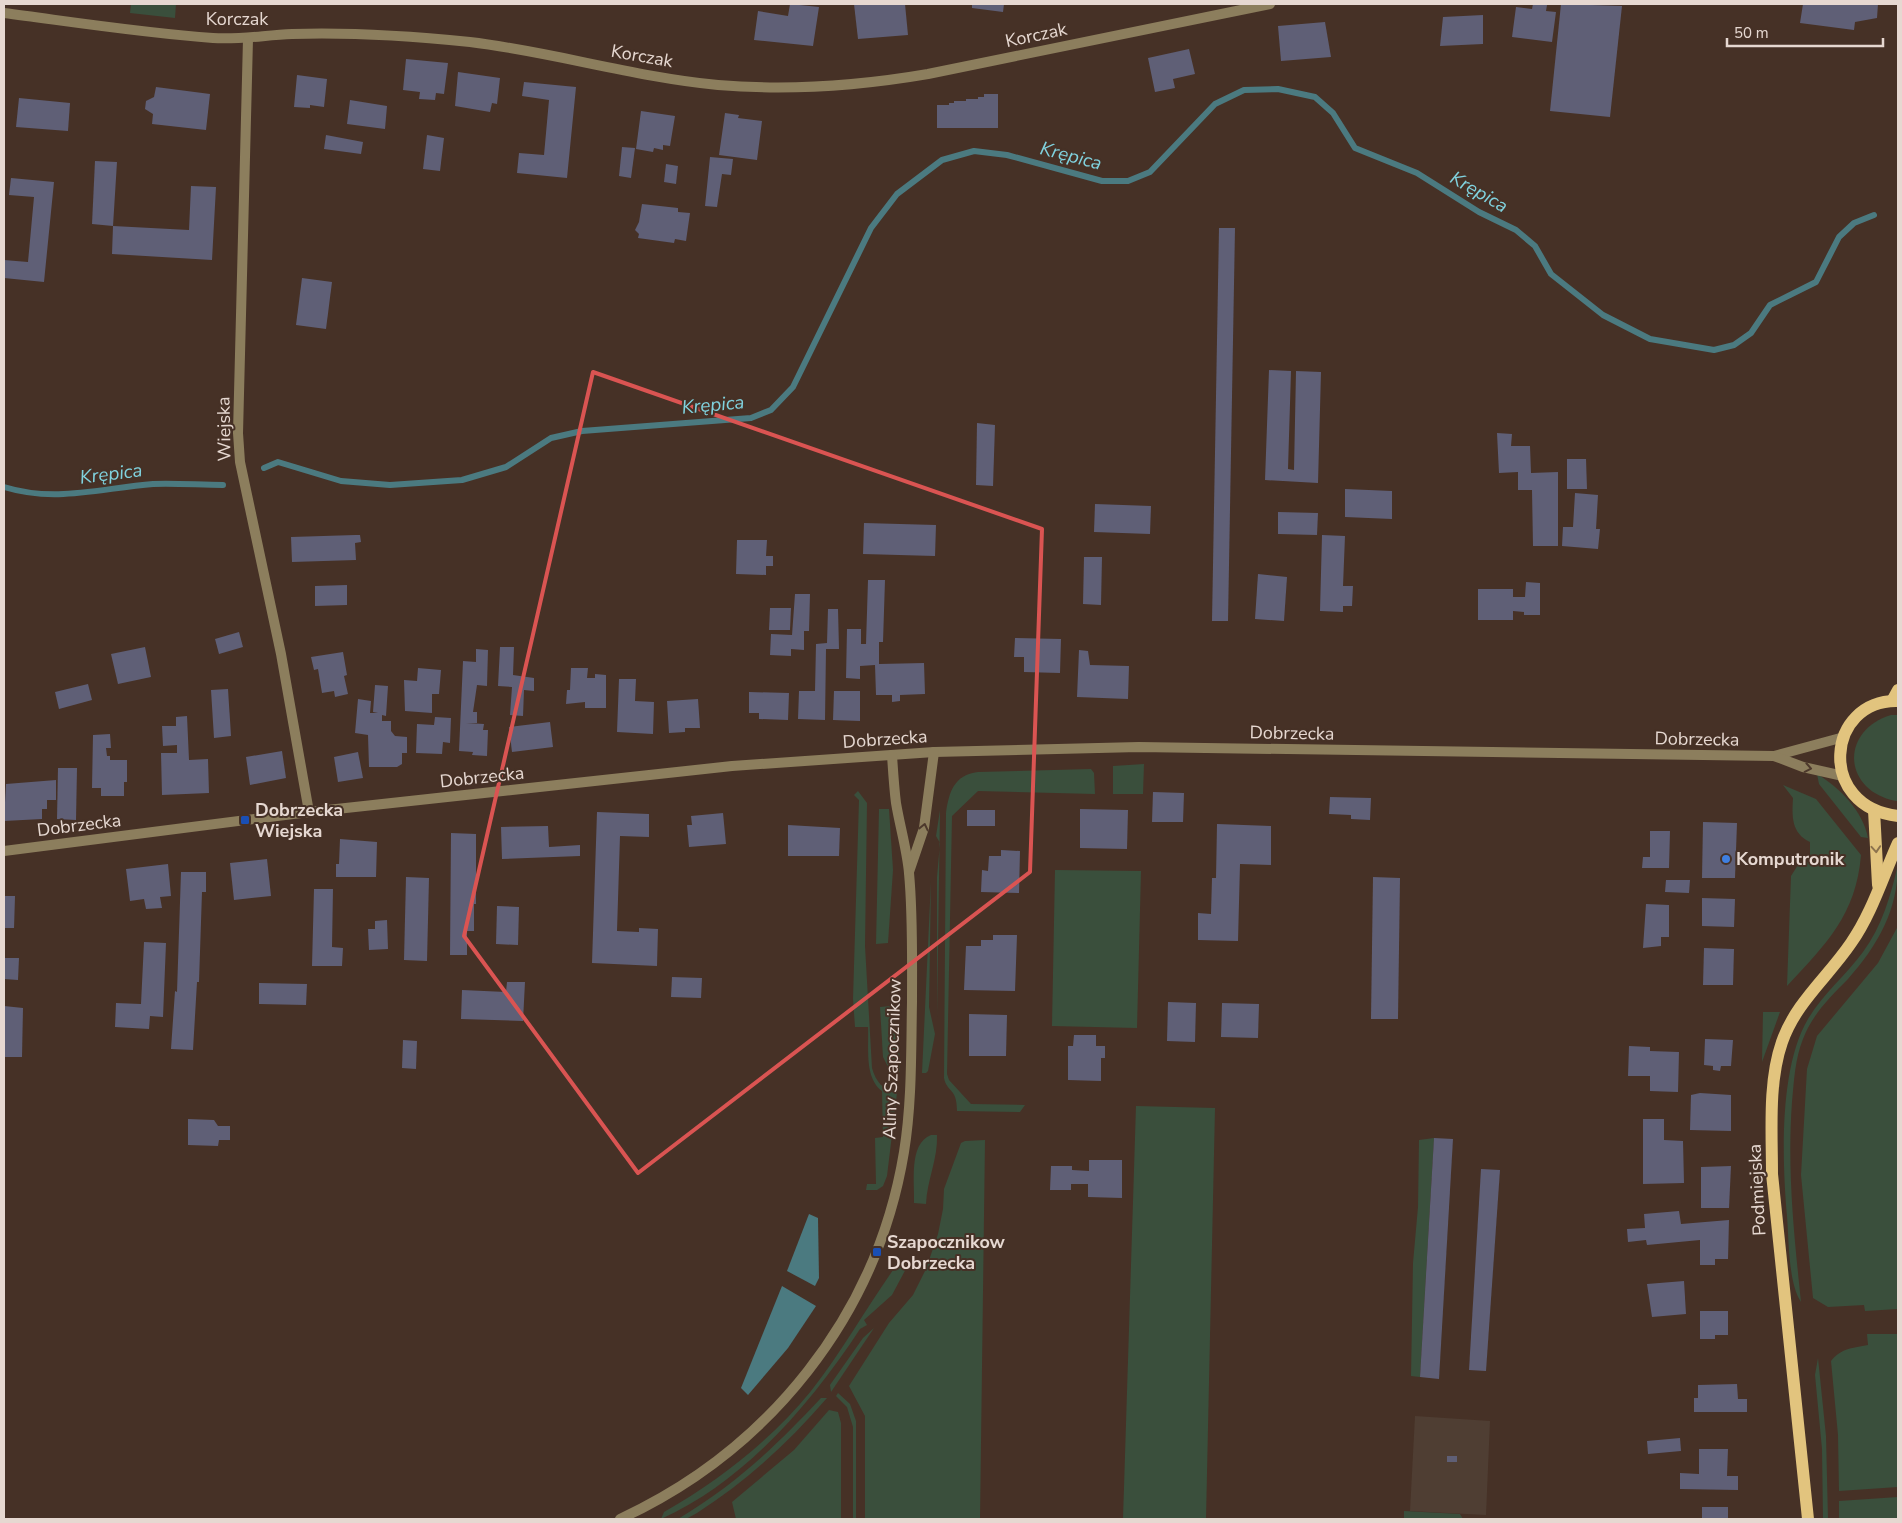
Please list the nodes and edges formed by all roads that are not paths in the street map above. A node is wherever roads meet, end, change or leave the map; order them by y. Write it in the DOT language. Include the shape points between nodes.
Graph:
graph roads {
  1 [pos="1270,4"];
  2 [pos="4,13"];
  3 [pos="248,39"];
  4 [pos="1898,690"];
  5 [pos="1895,701"];
  6 [pos="1844,738"];
  7 [pos="934,752"];
  8 [pos="892,755"];
  9 [pos="1774,756"];
  10 [pos="1843,776"];
  11 [pos="1874,810"];
  12 [pos="309,812"];
  13 [pos="1898,816"];
  14 [pos="1898,843"];
  15 [pos="4,851"];
  16 [pos="909,873"];
  17 [pos="1878,887"];
  18 [pos="620,1519"];
  19 [pos="1808,1519"];
  1 -- 3 [label="street, Korczak" via="928,74 878,83 825,87 717,85 523,50 419,38 312,34"];
  2 -- 3 [label="street, Korczak" via="213,38"];
  3 -- 12 [label="street, Wiejska" via="238,434 240,462 281,654"];
  4 -- 5 [label="main road"];
  5 -- 6 [label="main road" via="1876,705 1863,713 1851,724"];
  6 -- 9 [label="street"];
  6 -- 10 [label="main road" via="1840,757"];
  7 -- 8 [label="street, Dobrzecka"];
  7 -- 9 [label="street, Dobrzecka" via="1138,747"];
  16 -- 7 [label="street, Aliny Szapocznikow, one-way" via="924,828"];
  8 -- 12 [label="street, Dobrzecka" via="732,766"];
  8 -- 16 [label="street, Aliny Szapocznikow" via="896,801"];
  9 -- 10 [label="street, one-way"];
  10 -- 11 [label="main road" via="1860,802"];
  11 -- 13 [label="main road"];
  11 -- 17 [label="main road, one-way"];
  12 -- 15 [label="street, Dobrzecka"];
  14 -- 17 [label="main road, Podmiejska"];
  16 -- 18 [label="street, Aliny Szapocznikow" via="912,1022 908,1122 891,1211 867,1275 825,1349 770,1416 700,1474 652,1504"];
  17 -- 19 [label="main road, Podmiejska" via="1851,944 1812,990 1789,1024 1781,1044 1774,1086 1775,1213"];
}
